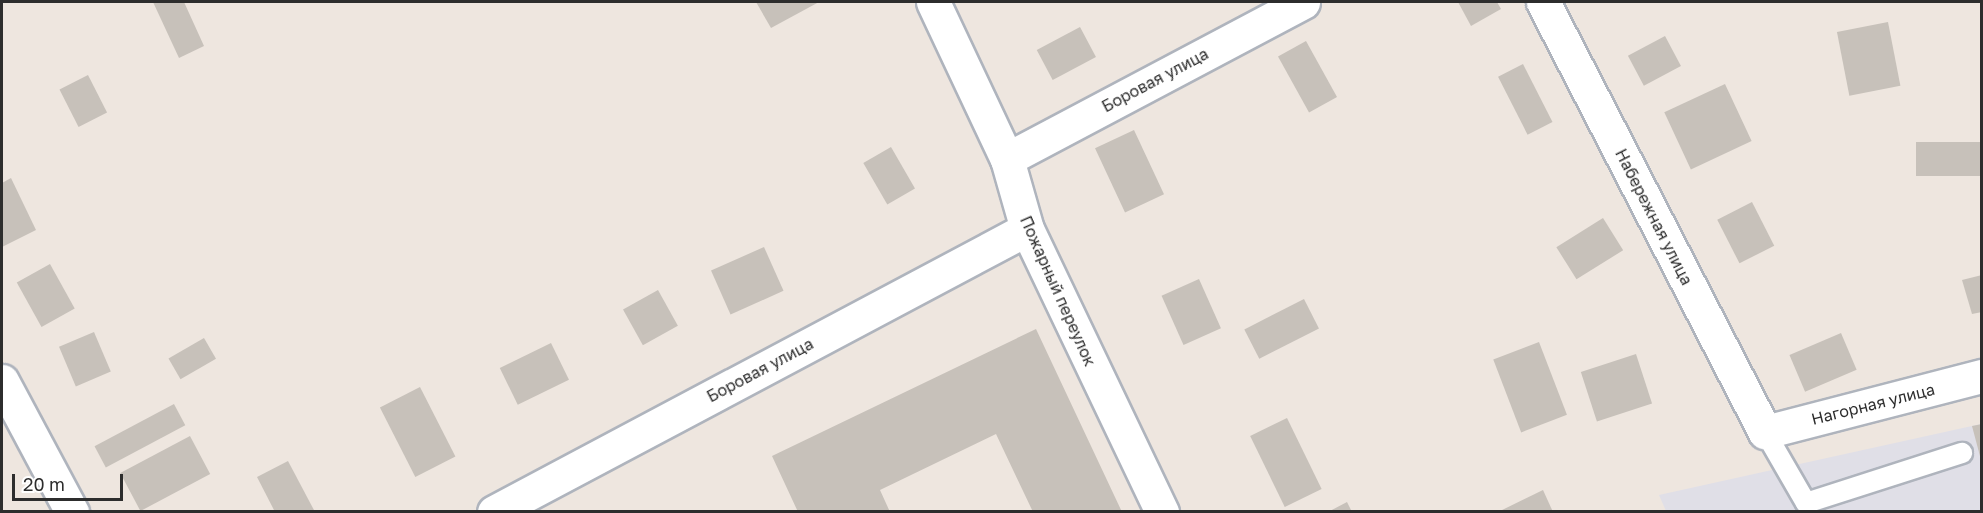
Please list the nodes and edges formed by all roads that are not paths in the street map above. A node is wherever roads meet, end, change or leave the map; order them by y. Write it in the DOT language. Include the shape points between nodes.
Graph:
graph roads {
  1 [pos="933,2"];
  2 [pos="1304,2"];
  3 [pos="1543,2"];
  4 [pos="1007,159"];
  5 [pos="1027,229"];
  6 [pos="1982,376"];
  7 [pos="2,381"];
  8 [pos="1765,432"];
  9 [pos="1962,453"];
  10 [pos="1807,507"];
  11 [pos="72,512"];
  12 [pos="494,512"];
  13 [pos="1162,512"];
  1 -- 4 [label="street, Пожарный переулок"];
  2 -- 4 [label="street, Боровая улица"];
  3 -- 8 [label="street, Набережная улица"];
  4 -- 5 [label="street, Пожарный переулок"];
  5 -- 12 [label="street, Боровая улица"];
  5 -- 13 [label="street, Пожарный переулок"];
  6 -- 8 [label="street, Нагорная улица"];
  7 -- 11 [label="street"];
  8 -- 10 [label="lane"];
  9 -- 10 [label="lane"];
}
